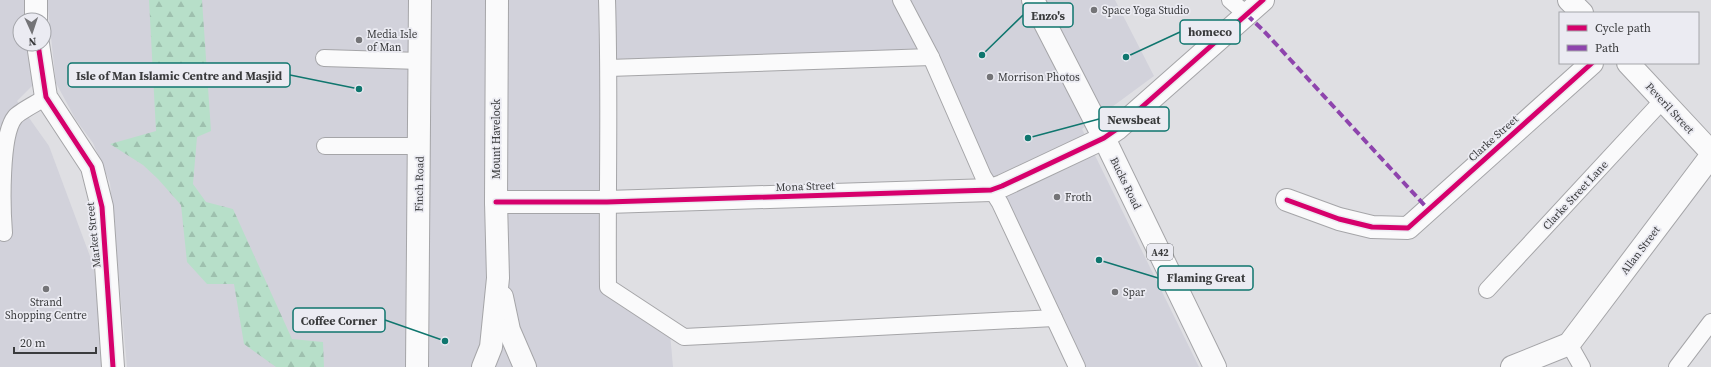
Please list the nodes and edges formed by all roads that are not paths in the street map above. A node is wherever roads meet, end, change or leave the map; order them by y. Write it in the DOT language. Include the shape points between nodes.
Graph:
graph roads {
  1 [pos="36,0"];
  2 [pos="420,0"];
  3 [pos="497,0"];
  4 [pos="607,0"];
  5 [pos="901,0"];
  6 [pos="1033,0"];
  7 [pos="1230,0"];
  8 [pos="1263,0"];
  9 [pos="1570,0"];
  10 [pos="36,12"];
  11 [pos="1581,12"];
  12 [pos="1247,15"];
  13 [pos="39,52"];
  14 [pos="931,57"];
  15 [pos="324,58"];
  16 [pos="420,61"];
  17 [pos="1591,64"];
  18 [pos="1629,64"];
  19 [pos="609,68"];
  20 [pos="46,97"];
  21 [pos="1663,100"];
  22 [pos="1104,138"];
  23 [pos="325,146"];
  24 [pos="420,146"];
  25 [pos="1711,152"];
  26 [pos="1711,156"];
  27 [pos="991,190"];
  28 [pos="1287,200"];
  29 [pos="496,202"];
  30 [pos="607,202"];
  31 [pos="4,233"];
  32 [pos="498,278"];
  33 [pos="1487,290"];
  34 [pos="1054,318"];
  35 [pos="1711,322"];
  36 [pos="1569,344"];
  37 [pos="113,367"];
  38 [pos="417,367"];
  39 [pos="483,367"];
  40 [pos="525,367"];
  41 [pos="1077,367"];
  42 [pos="1215,367"];
  43 [pos="1512,367"];
  44 [pos="1582,367"];
  45 [pos="1677,367"];
  1 -- 10 [label="street"];
  2 -- 16 [label="street, Finch Road"];
  3 -- 29 [label="street, Mount Havelock"];
  4 -- 19 [label="lane"];
  5 -- 14 [label="lane"];
  6 -- 22 [label="street, Bucks Road / A42"];
  7 -- 12 [label="lane"];
  8 -- 12 [label="street, Mona Street"];
  9 -- 11 [label="street"];
  12 -- 22 [label="street, Mona Street"];
  13 -- 20 [label="street, Market Street"];
  14 -- 19 [label="lane"];
  14 -- 27 [label="lane"];
  15 -- 16 [label="lane"];
  16 -- 24 [label="street, Finch Road"];
  17 -- 28 [label="street, Clarke Street" via="1408,228 1372,227 1339,219"];
  18 -- 21 [label="street, Peveril Street"];
  19 -- 30 [label="lane"];
  20 -- 31 [label="lane" via="15,117 6,138 2,201"];
  20 -- 37 [label="street, Market Street" via="92,168 102,207"];
  21 -- 25 [label="street, Peveril Street"];
  21 -- 33 [label="lane, Clarke Street Lane"];
  22 -- 27 [label="street, Mona Street"];
  22 -- 42 [label="street, Bucks Road / A42"];
  23 -- 24 [label="lane"];
  24 -- 38 [label="street, Finch Road"];
  26 -- 36 [label="street, Allan Street"];
  27 -- 30 [label="street, Mona Street"];
  27 -- 34 [label="lane" via="1000,203"];
  29 -- 30 [label="street, Mona Street"];
  29 -- 32 [label="street, Mount Havelock"];
  30 -- 34 [label="lane" via="608,287 684,337"];
  32 -- 39 [label="street, Mount Havelock" via="491,346"];
  32 -- 40 [label="street, Mount Havelock" via="509,330"];
  34 -- 41 [label="lane"];
  35 -- 45 [label="lane"];
  36 -- 43 [label="street"];
  36 -- 44 [label="lane"];
}
